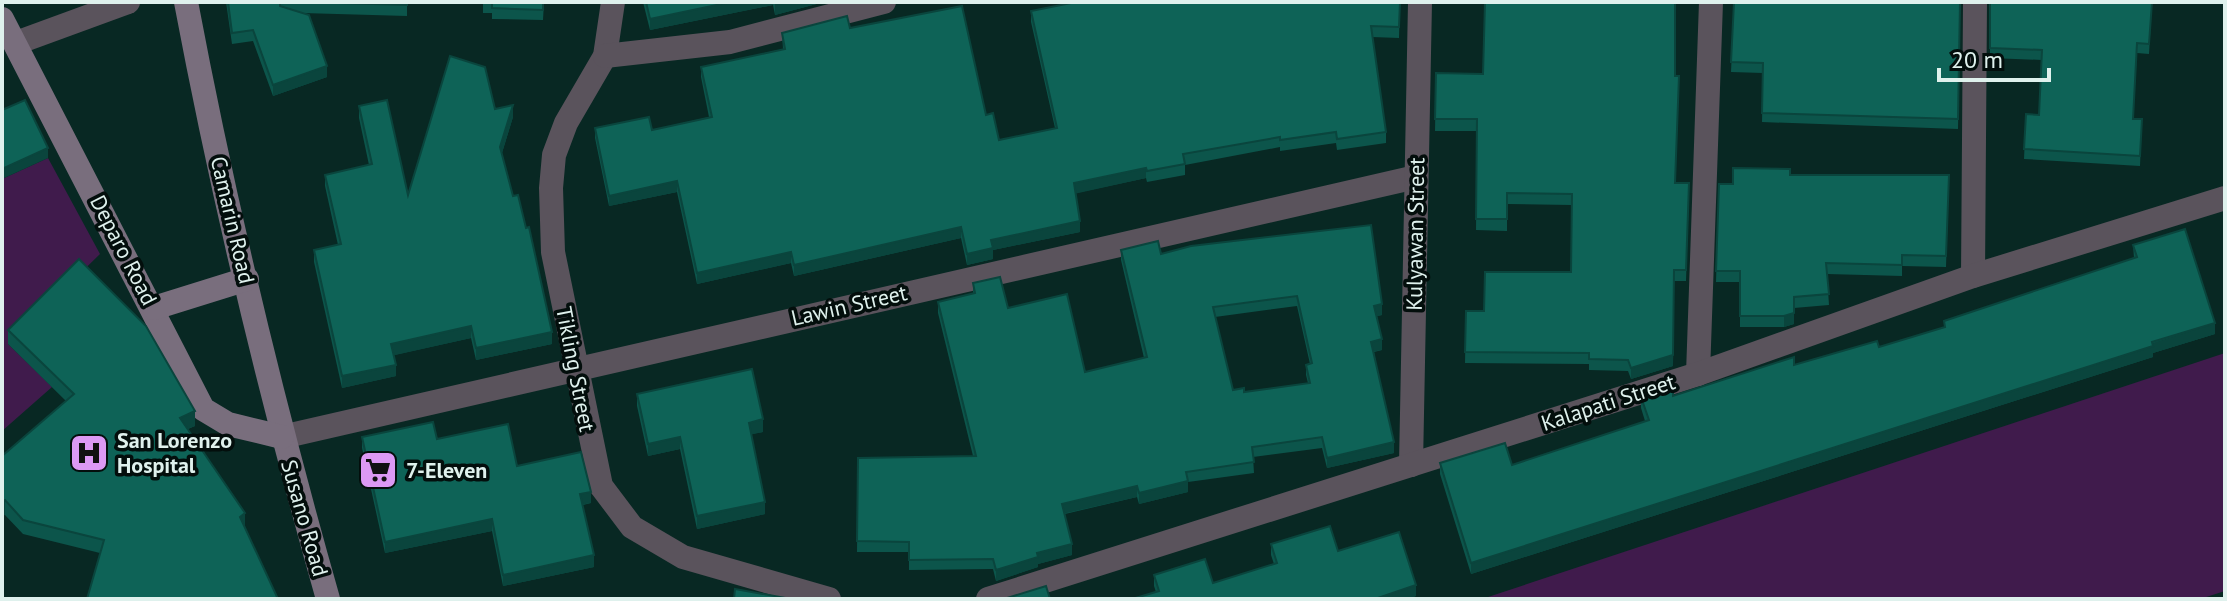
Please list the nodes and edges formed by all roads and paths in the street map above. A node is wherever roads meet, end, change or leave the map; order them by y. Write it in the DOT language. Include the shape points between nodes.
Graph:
graph roads {
  1 [pos="128,2"];
  2 [pos="186,2"];
  3 [pos="613,2"];
  4 [pos="884,2"];
  5 [pos="1420,2"];
  6 [pos="1711,2"];
  7 [pos="1975,2"];
  8 [pos="2,19"];
  9 [pos="16,43"];
  10 [pos="605,56"];
  11 [pos="1416,177"];
  12 [pos="2225,198"];
  13 [pos="1973,276"];
  14 [pos="247,279"];
  15 [pos="154,308"];
  16 [pos="576,367"];
  17 [pos="1698,374"];
  18 [pos="282,437"];
  19 [pos="1411,465"];
  20 [pos="328,599"];
  21 [pos="829,599"];
  22 [pos="988,599"];
  1 -- 9 [label="street"];
  2 -- 14 [label="main road, Camarin Road"];
  3 -- 10 [label="street, Tikling Street"];
  4 -- 10 [label="street" via="730,42"];
  5 -- 11 [label="street, Kulyawan Street"];
  6 -- 17 [label="street"];
  7 -- 13 [label="street"];
  8 -- 9 [label="main road, Deparo Road"];
  9 -- 15 [label="main road, Deparo Road"];
  10 -- 16 [label="street, Tikling Street" via="554,155 553,252"];
  11 -- 16 [label="street, Lawin Street"];
  11 -- 19 [label="street, Kulyawan Street"];
  12 -- 13 [label="street, Kalapati Street"];
  13 -- 17 [label="street, Kalapati Street"];
  14 -- 15 [label="main road"];
  14 -- 18 [label="main road, Camarin Road"];
  15 -- 18 [label="main road, Deparo Road" via="203,409 228,424"];
  16 -- 18 [label="street, Lawin Street"];
  16 -- 21 [label="street, Tikling Street" via="601,486 632,527 713,568"];
  17 -- 19 [label="street, Kalapati Street"];
  18 -- 20 [label="main road, Susano Road"];
  19 -- 22 [label="street, Kalapati Street"];
}
